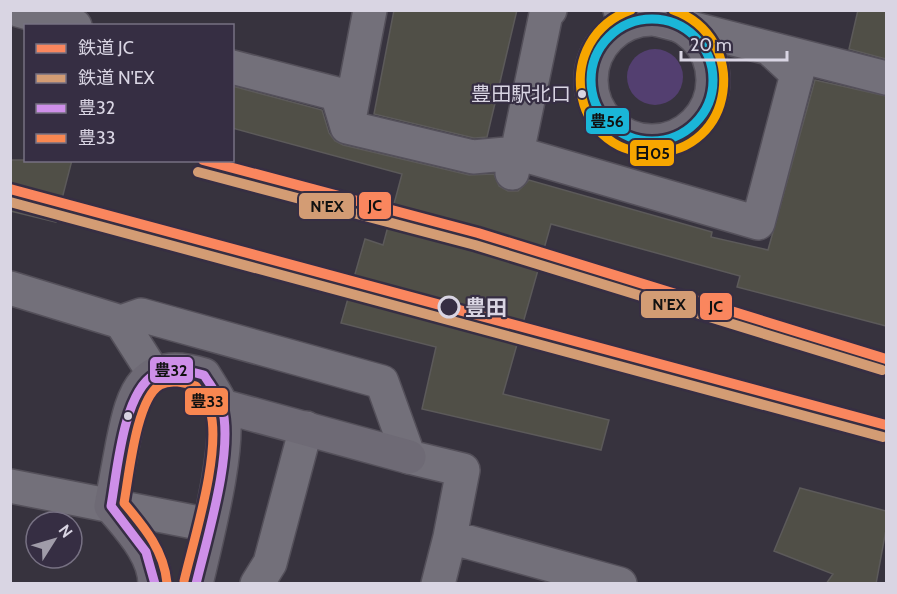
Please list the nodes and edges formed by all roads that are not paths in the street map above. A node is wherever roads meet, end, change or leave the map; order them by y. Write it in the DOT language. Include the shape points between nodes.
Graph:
graph roads {
  1 [pos="18,10"];
  2 [pos="370,10"];
  3 [pos="550,10"];
  4 [pos="620,10"];
  5 [pos="673,16"];
  6 [pos="68,24"];
  7 [pos="770,49"];
  8 [pos="234,68"];
  9 [pos="886,78"];
  10 [pos="347,127"];
  11 [pos="514,164"];
  12 [pos="10,288"];
  13 [pos="121,322"];
  14 [pos="154,374"];
  15 [pos="222,406"];
  16 [pos="306,428"];
  17 [pos="409,457"];
  18 [pos="10,486"];
  19 [pos="111,506"];
  20 [pos="209,525"];
  21 [pos="450,537"];
  22 [pos="155,584"];
  23 [pos="196,584"];
  24 [pos="257,584"];
  25 [pos="438,584"];
  26 [pos="620,584"];
  1 -- 6 [label="street"];
  2 -- 10 [label="street"];
  3 -- 11 [label="street"];
  4 -- 5 [label="street"];
  5 -- 7 [label="street"];
  7 -- 9 [label="street"];
  7 -- 11 [label="street" via="797,74 758,224"];
  8 -- 10 [label="street" via="337,94"];
  10 -- 11 [label="street"];
  12 -- 13 [label="street"];
  13 -- 14 [label="street"];
  13 -- 17 [label="street" via="141,315 382,382"];
  14 -- 15 [label="street" via="171,369 204,375"];
  14 -- 19 [label="street" via="141,384 130,404"];
  15 -- 16 [label="street"];
  15 -- 20 [label="street" via="225,427"];
  16 -- 17 [label="street"];
  16 -- 24 [label="street" via="270,563"];
  17 -- 21 [label="street" via="463,470"];
  18 -- 19 [label="street"];
  19 -- 20 [label="street"];
  19 -- 22 [label="street" via="146,552 155,571"];
  20 -- 23 [label="street"];
  21 -- 25 [label="street"];
  21 -- 26 [label="street"];
}
